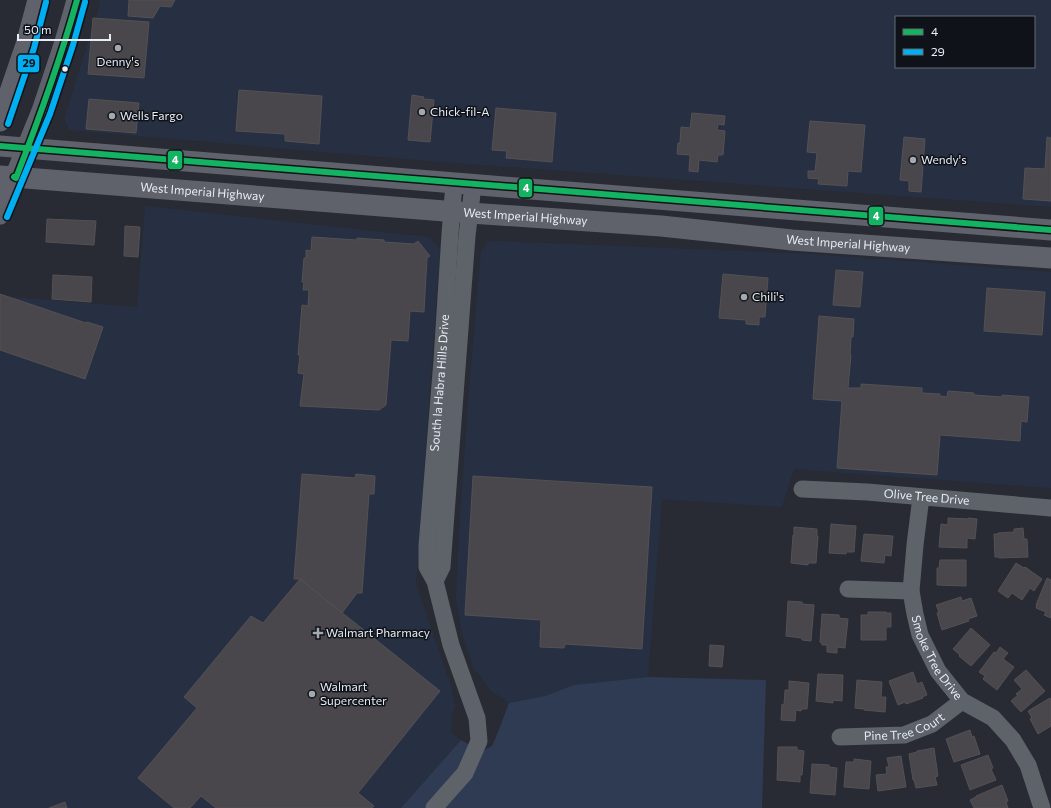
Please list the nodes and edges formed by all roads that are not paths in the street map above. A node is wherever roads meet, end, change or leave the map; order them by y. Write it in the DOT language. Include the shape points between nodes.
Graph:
graph roads {
  1 [pos="38,0"];
  2 [pos="77,0"];
  3 [pos="0,121"];
  4 [pos="0,146"];
  5 [pos="28,148"];
  6 [pos="8,177"];
  7 [pos="464,184"];
  8 [pos="461,212"];
  9 [pos="0,214"];
  10 [pos="890,218"];
  11 [pos="1051,230"];
  12 [pos="792,240"];
  13 [pos="1051,258"];
  14 [pos="802,489"];
  15 [pos="921,497"];
  16 [pos="1051,508"];
  17 [pos="848,589"];
  18 [pos="911,591"];
  19 [pos="962,701"];
  20 [pos="840,737"];
  21 [pos="434,808"];
  22 [pos="1042,808"];
  1 -- 3 [label="main road" via="26,45"];
  2 -- 5 [label="main road"];
  4 -- 5 [label="main road"];
  5 -- 6 [label="main road"];
  5 -- 7 [label="main road"];
  6 -- 8 [label="main road, West Imperial Highway"];
  6 -- 9 [label="main road"];
  7 -- 8 [label="street, South la Habra Hills Drive"];
  7 -- 10 [label="main road"];
  8 -- 12 [label="main road, West Imperial Highway" via="661,226"];
  8 -- 21 [label="street, South la Habra Hills Drive" via="442,360 427,567 434,581 451,645 477,718 479,741 465,773"];
  10 -- 11 [label="main road"];
  10 -- 12 [label="main road" via="880,227 806,222 795,231"];
  12 -- 13 [label="main road, West Imperial Highway"];
  14 -- 15 [label="street, Olive Tree Drive"];
  15 -- 16 [label="street, Olive Tree Drive"];
  15 -- 18 [label="street, Smoke Tree Drive"];
  17 -- 18 [label="street"];
  18 -- 19 [label="street, Smoke Tree Drive" via="920,635 938,671"];
  19 -- 20 [label="street, Pine Tree Court" via="932,724 904,735"];
  19 -- 22 [label="street, Smoke Tree Drive" via="993,718 1013,740 1028,765"];
}
